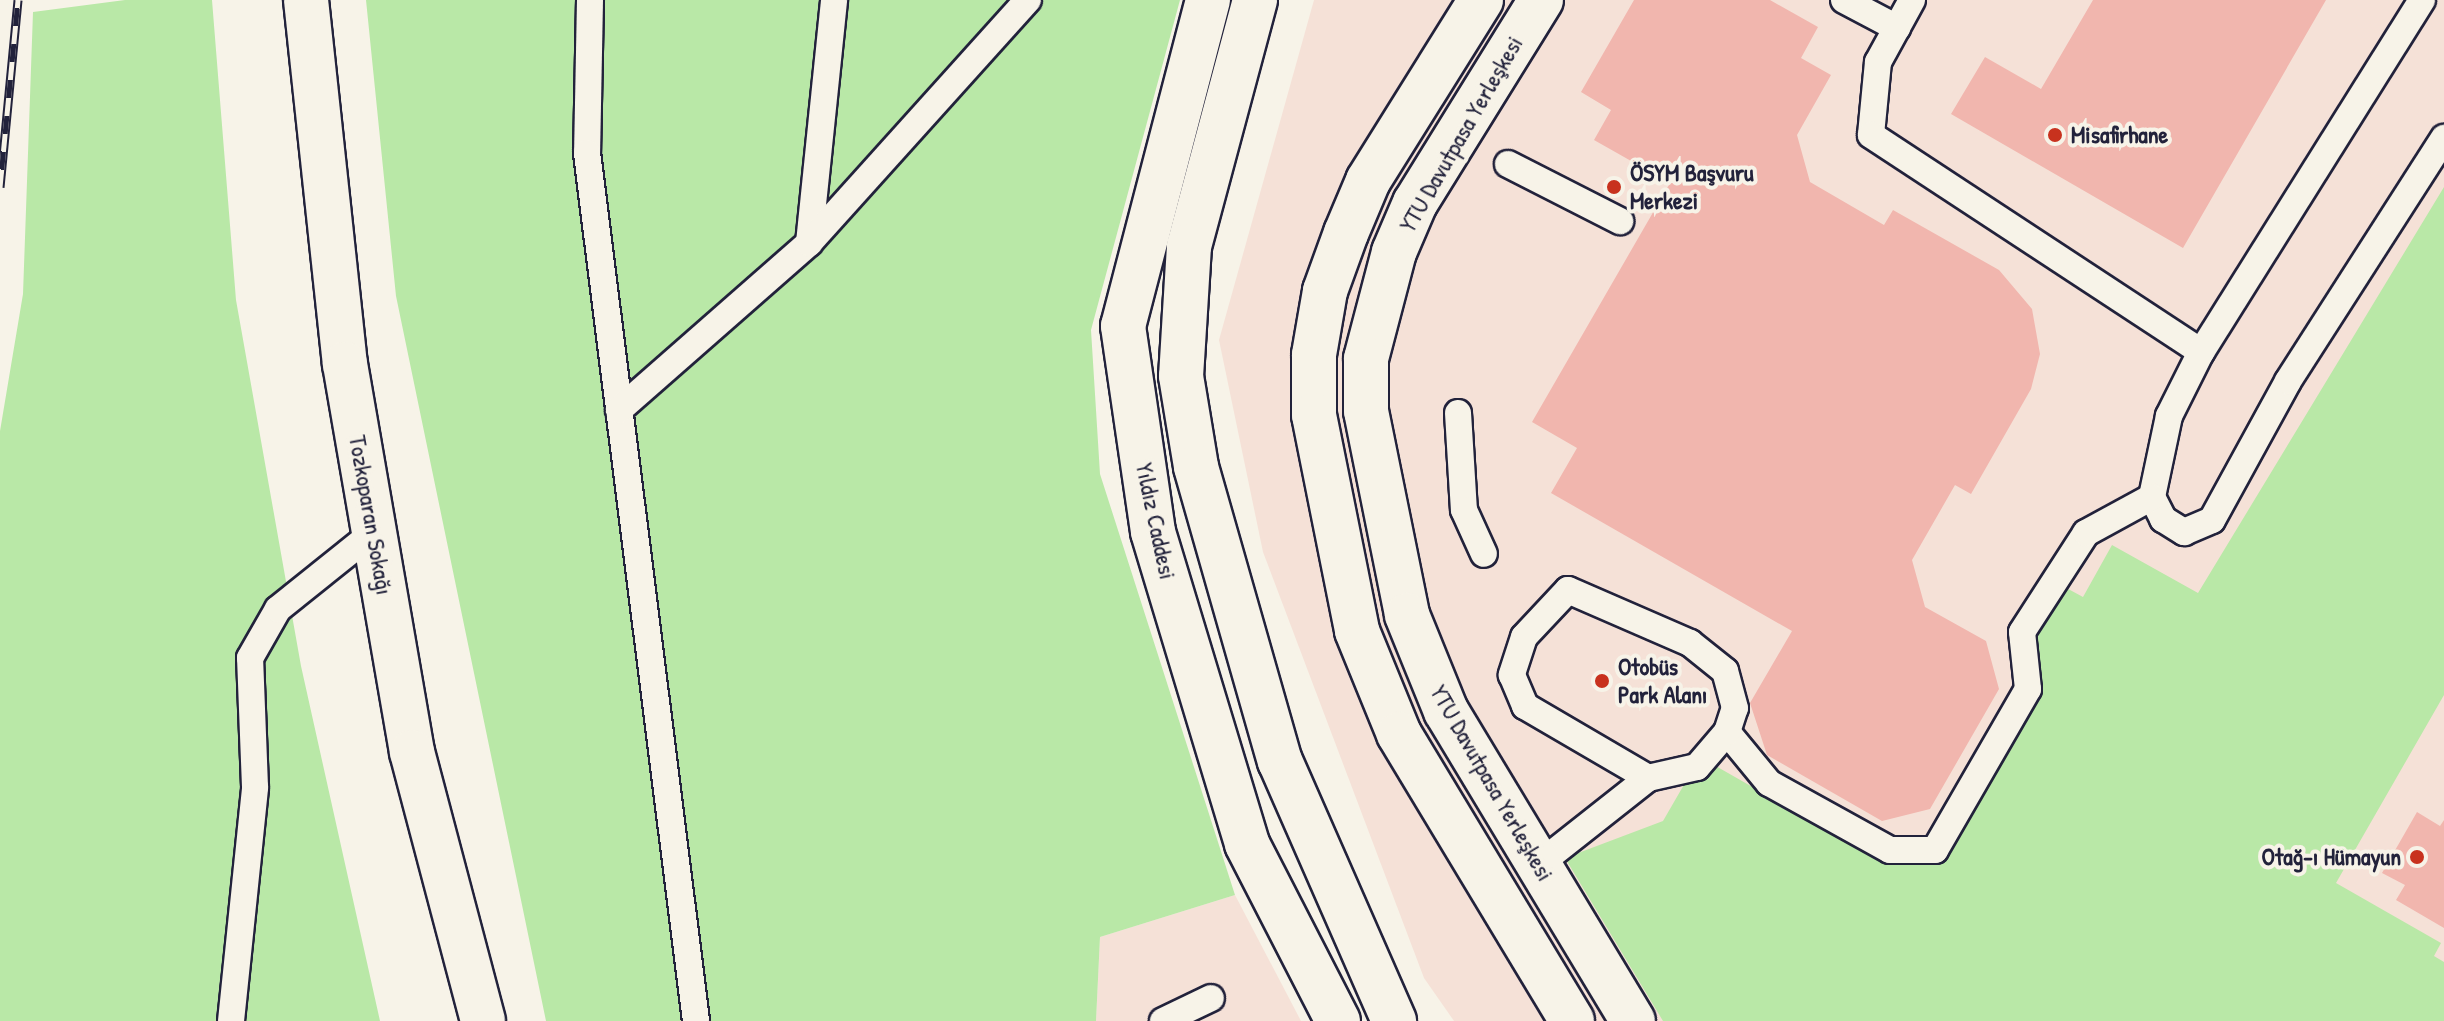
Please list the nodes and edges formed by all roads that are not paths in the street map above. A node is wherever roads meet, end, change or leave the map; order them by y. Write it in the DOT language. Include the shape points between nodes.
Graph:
graph roads {
  1 [pos="306,0"];
  2 [pos="590,0"];
  3 [pos="834,0"];
  4 [pos="1028,0"];
  5 [pos="1208,0"];
  6 [pos="1255,0"];
  7 [pos="1481,0"];
  8 [pos="1541,0"];
  9 [pos="1844,0"];
  10 [pos="1912,0"];
  11 [pos="2422,0"];
  12 [pos="1897,28"];
  13 [pos="2444,138"];
  14 [pos="1508,164"];
  15 [pos="1620,221"];
  16 [pos="809,243"];
  17 [pos="2201,352"];
  18 [pos="619,410"];
  19 [pos="1458,413"];
  20 [pos="2152,497"];
  21 [pos="374,532"];
  22 [pos="1484,554"];
  23 [pos="1727,732"];
  24 [pos="1648,778"];
  25 [pos="1538,865"];
  26 [pos="1211,998"];
  27 [pos="231,1021"];
  28 [pos="483,1021"];
  29 [pos="696,1021"];
  30 [pos="1163,1021"];
  31 [pos="1338,1021"];
  32 [pos="1394,1021"];
  33 [pos="1572,1021"];
  34 [pos="1633,1021"];
  1 -- 21 [label="street, Tozkoparan Sokağı" via="345,364"];
  2 -- 18 [label="lane" via="587,153"];
  3 -- 16 [label="lane"];
  4 -- 16 [label="lane"];
  5 -- 31 [label="street, Yıldız Caddesi" via="1123,326 1153,532 1247,844"];
  6 -- 32 [label="street" via="1189,246 1181,376 1196,467 1280,761"];
  7 -- 33 [label="street, YTU Davutpasa Yerleşkesi" via="1368,181 1346,233 1325,291 1314,355 1314,415 1357,631 1399,734"];
  8 -- 25 [label="street, YTU Davutpasa Yerleşkesi" via="1415,203 1376,304 1366,359 1366,411 1382,513 1407,615 1446,711"];
  9 -- 12 [label="lane"];
  10 -- 12 [label="lane"];
  11 -- 17 [label="lane"];
  12 -- 17 [label="lane" via="1878,62 1871,135"];
  13 -- 20 [label="lane" via="2288,381 2212,520 2184,532 2163,519"];
  14 -- 15 [label="lane"];
  16 -- 18 [label="lane"];
  17 -- 20 [label="lane" via="2169,416"];
  18 -- 29 [label="lane"];
  19 -- 22 [label="lane" via="1464,510"];
  20 -- 23 [label="lane" via="2086,533 2022,632 2028,689 1935,850 1890,850 1769,783"];
  21 -- 27 [label="lane" via="278,609 250,658 255,787"];
  21 -- 28 [label="street, Tozkoparan Sokağı" via="412,752"];
  23 -- 24 [label="lane" via="1697,767"];
  23 -- 24 [label="lane" via="1735,708 1725,671 1690,643 1568,590 1524,637 1512,675 1525,706"];
  24 -- 25 [label="lane"];
  25 -- 34 [label="street, YTU Davutpasa Yerleşkesi"];
  26 -- 30 [label="lane"];
}
